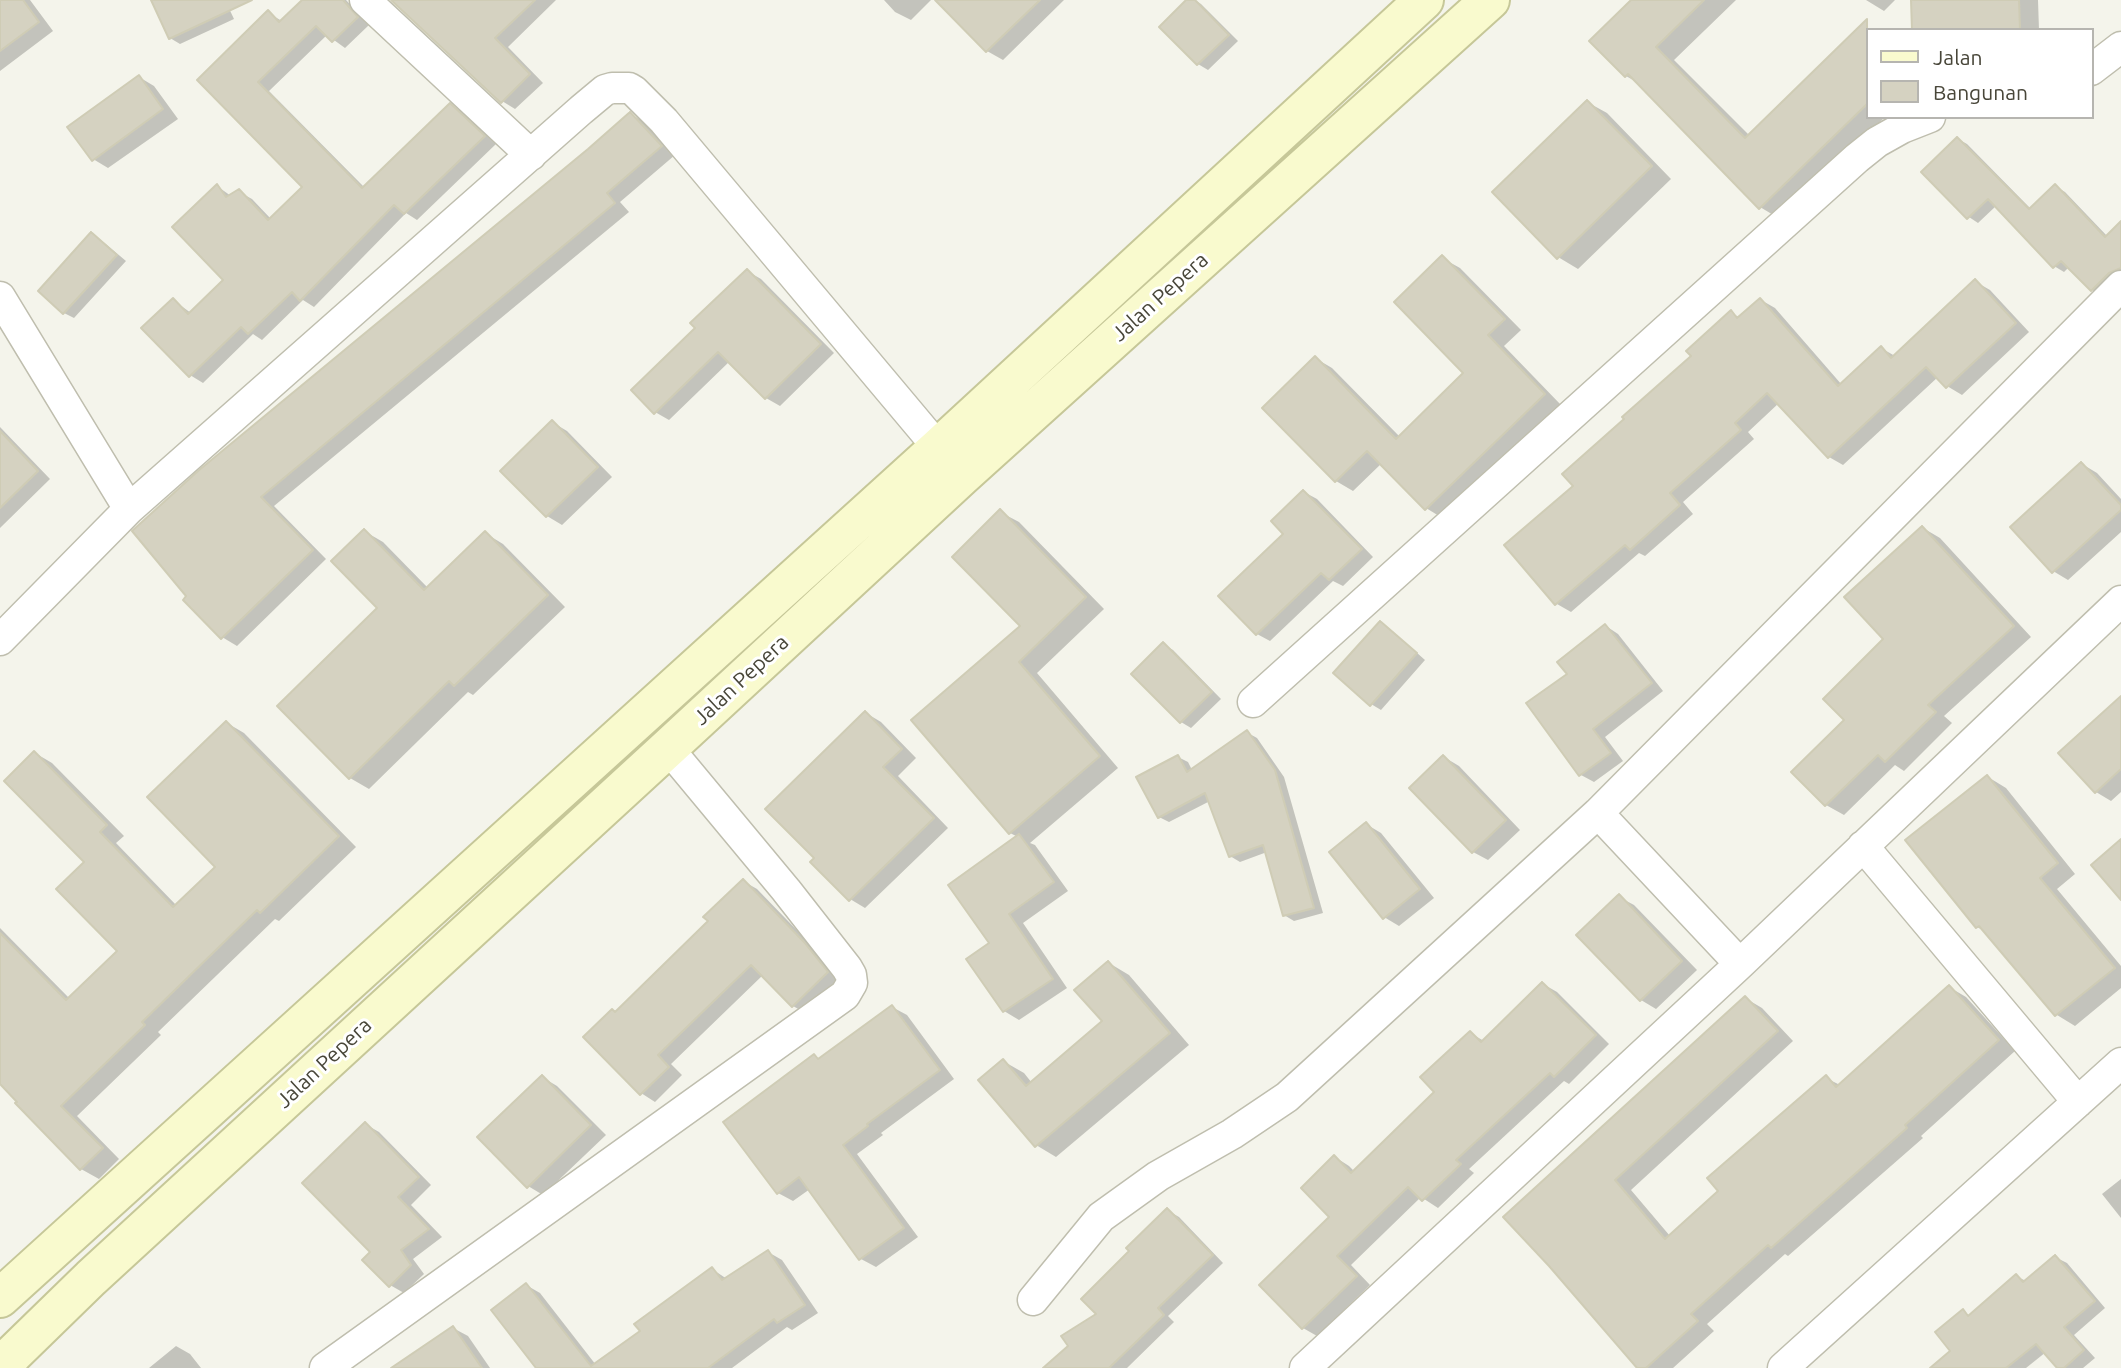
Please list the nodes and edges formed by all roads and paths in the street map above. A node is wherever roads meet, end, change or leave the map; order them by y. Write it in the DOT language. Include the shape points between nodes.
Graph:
graph roads {
  1 [pos="365,0"];
  2 [pos="1424,0"];
  3 [pos="1490,0"];
  4 [pos="2121,47"];
  5 [pos="2093,68"];
  6 [pos="1925,119"];
  7 [pos="531,155"];
  8 [pos="2121,286"];
  9 [pos="0,297"];
  10 [pos="950,461"];
  11 [pos="129,509"];
  12 [pos="2121,601"];
  13 [pos="0,640"];
  14 [pos="1253,702"];
  15 [pos="668,748"];
  16 [pos="1598,813"];
  17 [pos="1863,846"];
  18 [pos="439,901"];
  19 [pos="469,930"];
  20 [pos="1740,964"];
  21 [pos="2121,1063"];
  22 [pos="2078,1102"];
  23 [pos="0,1298"];
  24 [pos="1033,1300"];
  25 [pos="1,1368"];
  26 [pos="325,1368"];
  27 [pos="1305,1368"];
  28 [pos="1783,1368"];
  1 -- 7 [label="street"];
  2 -- 10 [label="main road, Jalan Pepera"];
  3 -- 10 [label="main road, Jalan Pepera"];
  4 -- 5 [label="street"];
  6 -- 14 [label="street" via="1885,137 1857,158"];
  7 -- 10 [label="street" via="605,90 629,88 637,93"];
  7 -- 11 [label="street"];
  8 -- 16 [label="street"];
  9 -- 11 [label="street"];
  10 -- 15 [label="main road, Jalan Pepera"];
  10 -- 18 [label="main road, Jalan Pepera"];
  11 -- 13 [label="street"];
  12 -- 17 [label="street"];
  15 -- 19 [label="main road, Jalan Pepera"];
  15 -- 26 [label="street" via="847,968 852,982 845,995"];
  16 -- 20 [label="street"];
  16 -- 24 [label="street" via="1287,1097 1101,1217"];
  17 -- 20 [label="street"];
  17 -- 22 [label="street"];
  18 -- 19 [label="main road"];
  18 -- 23 [label="main road, Jalan Pepera"];
  19 -- 25 [label="main road, Jalan Pepera" via="91,1278"];
  20 -- 27 [label="street"];
  21 -- 22 [label="street"];
  22 -- 28 [label="street"];
}
